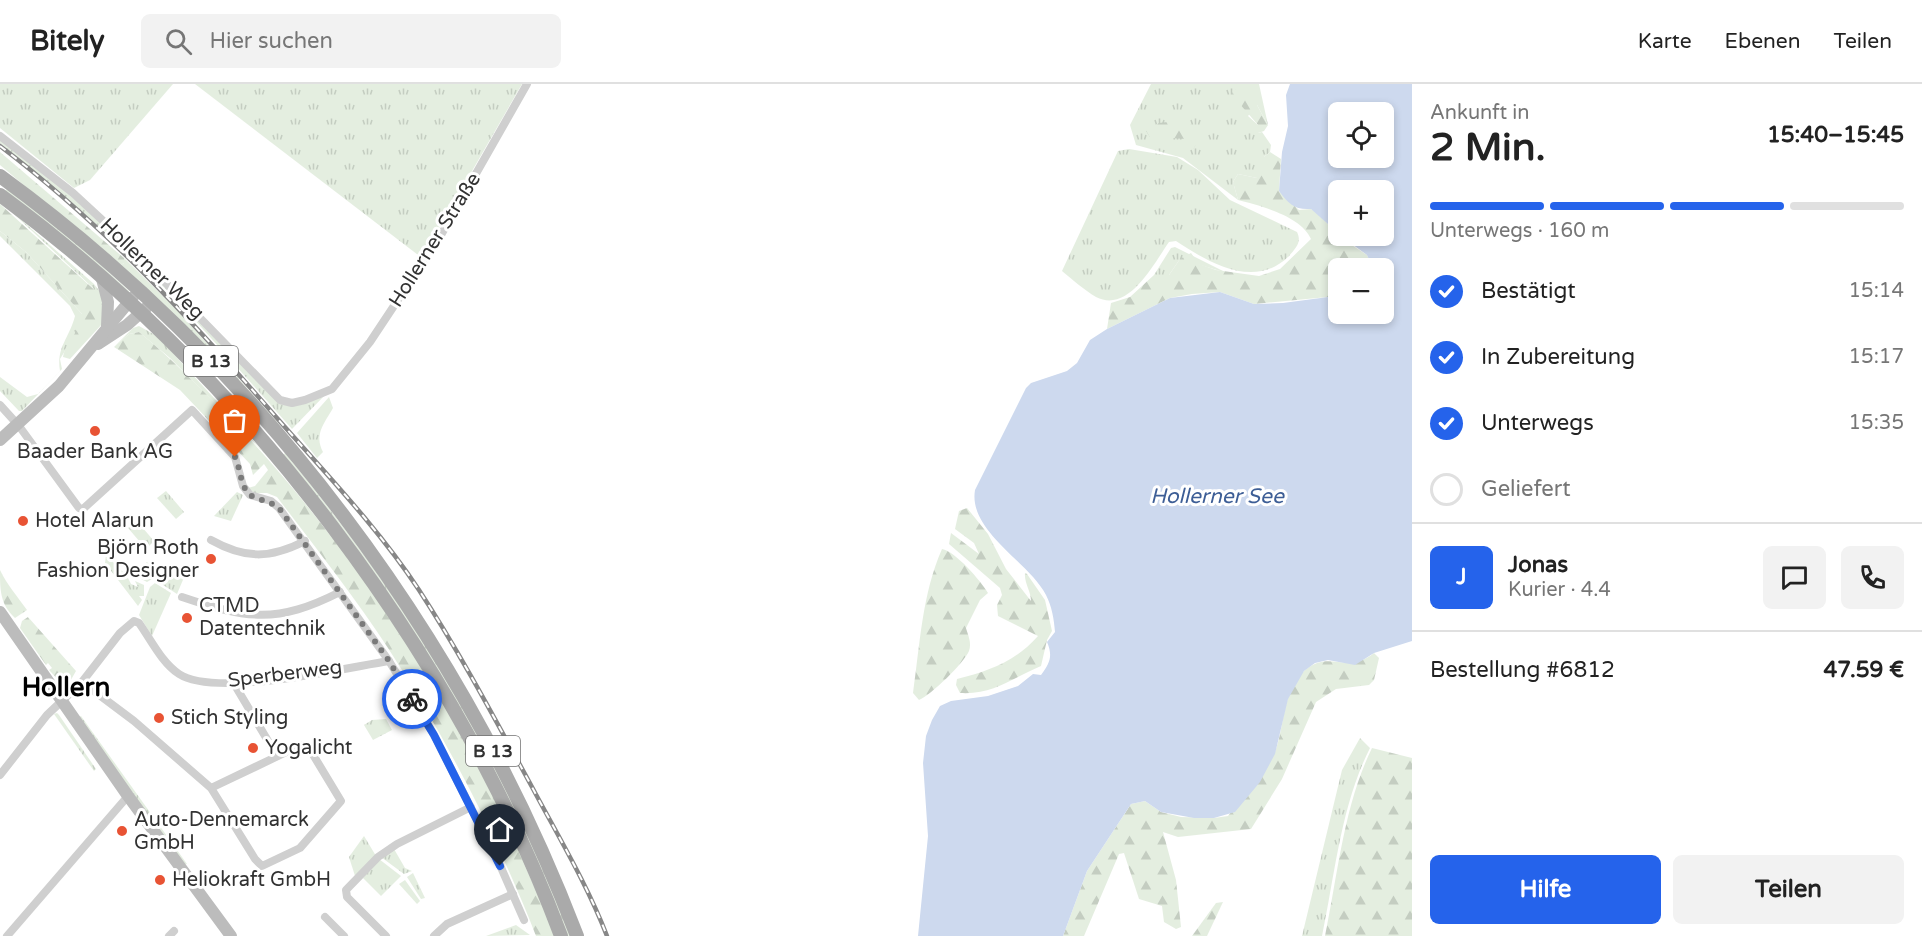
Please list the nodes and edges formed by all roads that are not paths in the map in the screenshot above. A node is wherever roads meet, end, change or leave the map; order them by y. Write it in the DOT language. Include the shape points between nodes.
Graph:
graph roads {
  1 [pos="527,84"];
  2 [pos="0,136"];
  3 [pos="0,176"];
  4 [pos="0,195"];
  5 [pos="102,279"];
  6 [pos="138,291"];
  7 [pos="129,303"];
  8 [pos="151,303"];
  9 [pos="141,315"];
  10 [pos="107,326"];
  11 [pos="95,346"];
  12 [pos="332,389"];
  13 [pos="0,405"];
  14 [pos="19,426"];
  15 [pos="0,440"];
  16 [pos="210,540"];
  17 [pos="305,541"];
  18 [pos="340,592"];
  19 [pos="182,597"];
  20 [pos="0,612"];
  21 [pos="389,661"];
  22 [pos="82,682"];
  23 [pos="233,682"];
  24 [pos="62,702"];
  25 [pos="277,756"];
  26 [pos="1,771"];
  27 [pos="211,788"];
  28 [pos="128,796"];
  29 [pos="471,807"];
  30 [pos="513,894"];
  31 [pos="325,917"];
  32 [pos="525,920"];
  33 [pos="7,936"];
  34 [pos="231,936"];
  35 [pos="345,936"];
  36 [pos="386,936"];
  37 [pos="434,936"];
  38 [pos="561,936"];
  39 [pos="577,936"];
  1 -- 12 [label="street, Hollerner Straße" via="441,235 370,342"];
  2 -- 12 [label="street, Hollerner Weg" via="125,241 280,400 292,403"];
  3 -- 6 [label="main road, B 13" via="84,242"];
  4 -- 5 [label="main road, B 13"];
  5 -- 7 [label="main road, B 13"];
  5 -- 10 [label="street" via="108,302"];
  6 -- 7 [label="street"];
  6 -- 8 [label="main road, B 13"];
  7 -- 9 [label="main road, B 13"];
  7 -- 10 [label="street"];
  8 -- 9 [label="street"];
  8 -- 39 [label="main road, B 13" via="190,339 267,423 388,577 441,659 508,778"];
  9 -- 11 [label="street"];
  9 -- 38 [label="main road, B 13" via="263,442 328,522 396,617 430,670 493,786"];
  10 -- 11 [label="street"];
  11 -- 14 [label="street"];
  13 -- 14 [label="street"];
  14 -- 15 [label="street"];
  14 -- 17 [label="street" via="79,508 83,508 192,410 235,457 243,486 250,495 271,501"];
  16 -- 17 [label="street" via="253,555 282,552"];
  17 -- 18 [label="street"];
  18 -- 19 [label="street" via="307,608 250,616"];
  18 -- 21 [label="street"];
  20 -- 24 [label="street"];
  21 -- 23 [label="street, Sperberweg"];
  21 -- 29 [label="street"];
  22 -- 23 [label="street, Sperberweg" via="134,621 140,623 179,674 200,681"];
  22 -- 24 [label="street"];
  22 -- 27 [label="street"];
  23 -- 25 [label="street"];
  24 -- 26 [label="street"];
  24 -- 28 [label="street"];
  25 -- 27 [label="street"];
  25 -- 27 [label="street" via="305,745 341,801 300,848 268,864 262,866 255,859"];
  28 -- 33 [label="street"];
  28 -- 34 [label="street"];
  29 -- 30 [label="street"];
  29 -- 36 [label="street" via="397,844 378,857 346,890 347,897"];
  30 -- 32 [label="street"];
  30 -- 37 [label="street" via="447,924"];
  31 -- 35 [label="street"];
}
